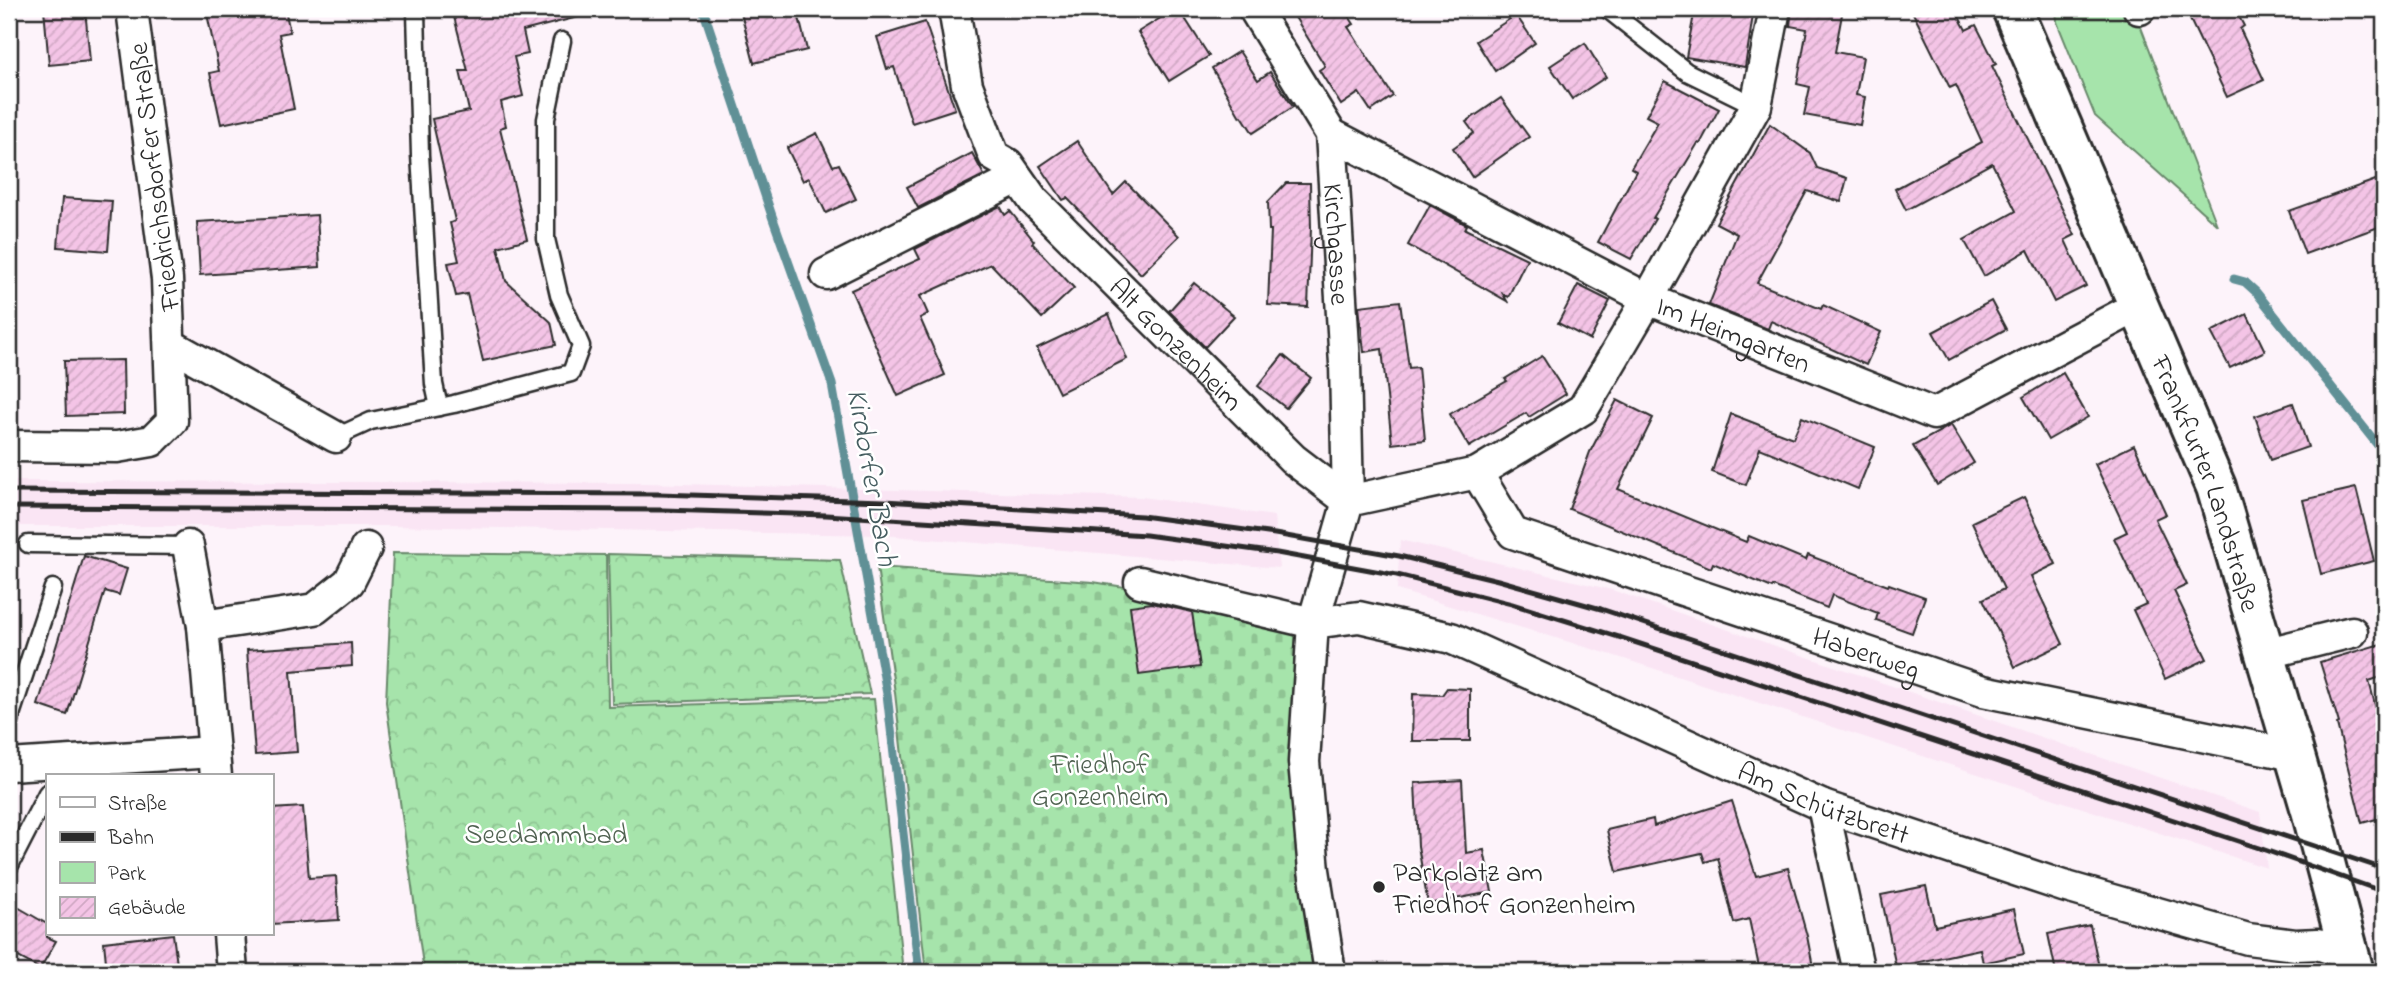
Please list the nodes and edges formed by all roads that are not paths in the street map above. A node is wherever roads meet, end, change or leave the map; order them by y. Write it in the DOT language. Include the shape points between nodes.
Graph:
graph roads {
  1 [pos="132,9"];
  2 [pos="954,9"];
  3 [pos="1254,9"];
  4 [pos="1607,9"];
  5 [pos="1775,9"];
  6 [pos="2012,9"];
  7 [pos="416,12"];
  8 [pos="562,41"];
  9 [pos="1756,106"];
  10 [pos="1331,134"];
  11 [pos="1017,178"];
  12 [pos="826,274"];
  13 [pos="1648,299"];
  14 [pos="2140,304"];
  15 [pos="172,345"];
  16 [pos="439,407"];
  17 [pos="336,436"];
  18 [pos="9,446"];
  19 [pos="1477,473"];
  20 [pos="1348,501"];
  21 [pos="28,544"];
  22 [pos="188,545"];
  23 [pos="366,548"];
  24 [pos="1140,582"];
  25 [pos="53,589"];
  26 [pos="1313,623"];
  27 [pos="203,626"];
  28 [pos="2352,632"];
  29 [pos="2264,654"];
  30 [pos="9,721"];
  31 [pos="2294,755"];
  32 [pos="215,764"];
  33 [pos="9,765"];
  34 [pos="60,770"];
  35 [pos="46,795"];
  36 [pos="1823,806"];
  37 [pos="9,867"];
  38 [pos="229,936"];
  39 [pos="2352,964"];
  40 [pos="232,972"];
  41 [pos="1330,972"];
  42 [pos="1859,972"];
  1 -- 15 [label="street, Friedrichsdorfer Straße"];
  2 -- 11 [label="street, Alt Gonzenheim" via="967,85 993,156 1008,164"];
  3 -- 10 [label="street, Kirchgasse"];
  4 -- 9 [label="lane" via="1687,72"];
  5 -- 9 [label="street"];
  6 -- 14 [label="street, Frankfurter Landstraße"];
  7 -- 16 [label="lane" via="422,182"];
  8 -- 16 [label="lane" via="546,119 546,239 559,295 581,346 571,373"];
  9 -- 13 [label="street"];
  10 -- 13 [label="street, Im Heimgarten"];
  10 -- 20 [label="street, Kirchgasse"];
  11 -- 12 [label="street"];
  11 -- 20 [label="street, Alt Gonzenheim" via="1034,201 1293,459"];
  13 -- 14 [label="street, Im Heimgarten" via="1934,414"];
  13 -- 19 [label="street" via="1583,409"];
  14 -- 29 [label="street, Frankfurter Landstraße" via="2216,487"];
  15 -- 17 [label="street, Friedrichsdorfer Straße"];
  15 -- 18 [label="street, Friedrichsdorfer Straße" via="172,421 152,441 117,447"];
  16 -- 17 [label="lane" via="370,421"];
  19 -- 20 [label="street"];
  19 -- 31 [label="street, Haberweg" via="1513,533 1983,691"];
  20 -- 26 [label="street, Kirchgasse"];
  21 -- 22 [label="lane"];
  22 -- 27 [label="street"];
  23 -- 27 [label="street" via="349,582 315,609"];
  24 -- 26 [label="street"];
  25 -- 30 [label="lane"];
  26 -- 36 [label="street, Am Schützbrett" via="1359,617 1451,638"];
  26 -- 41 [label="street, Kirchgasse" via="1304,762"];
  27 -- 32 [label="street"];
  28 -- 29 [label="street"];
  29 -- 31 [label="street, Frankfurter Landstraße"];
  31 -- 39 [label="street, Frankfurter Landstraße"];
  32 -- 34 [label="street"];
  33 -- 34 [label="street"];
  35 -- 37 [label="lane"];
  36 -- 39 [label="street, Am Schützbrett" via="2063,886 2248,939 2318,944"];
  36 -- 42 [label="street"];
  38 -- 40 [label="street"];
}
